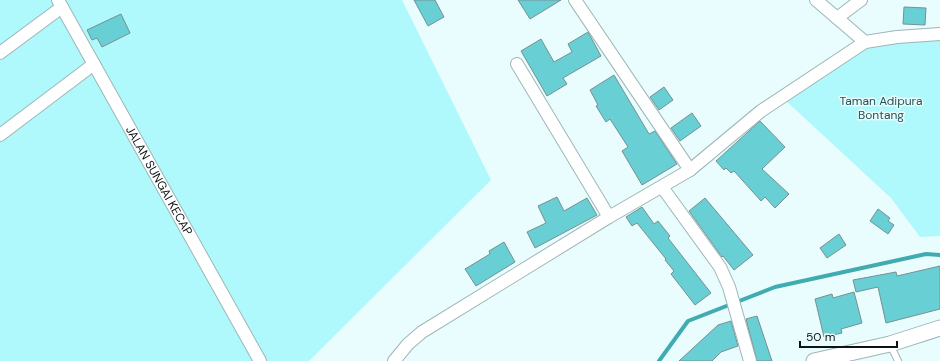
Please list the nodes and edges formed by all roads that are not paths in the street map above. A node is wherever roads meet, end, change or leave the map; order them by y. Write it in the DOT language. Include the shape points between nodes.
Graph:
graph roads {
  1 [pos="575,0"];
  2 [pos="816,0"];
  3 [pos="861,0"];
  4 [pos="60,3"];
  5 [pos="837,18"];
  6 [pos="940,34"];
  7 [pos="865,42"];
  8 [pos="0,53"];
  9 [pos="94,64"];
  10 [pos="517,64"];
  11 [pos="0,135"];
  12 [pos="690,170"];
  13 [pos="662,187"];
  14 [pos="609,217"];
  15 [pos="940,328"];
  16 [pos="890,344"];
  17 [pos="260,361"];
  18 [pos="394,361"];
  19 [pos="750,361"];
  20 [pos="814,361"];
  21 [pos="898,361"];
  1 -- 12 [label="street"];
  2 -- 5 [label="street"];
  3 -- 5 [label="street"];
  4 -- 8 [label="street"];
  4 -- 9 [label="street, JALAN SUNGAI KECAP"];
  5 -- 7 [label="street"];
  6 -- 7 [label="street"];
  7 -- 12 [label="street" via="767,107"];
  9 -- 11 [label="street"];
  9 -- 17 [label="street, JALAN SUNGAI KECAP"];
  10 -- 14 [label="street"];
  12 -- 13 [label="street"];
  13 -- 14 [label="street"];
  13 -- 19 [label="street" via="720,267 729,287"];
  14 -- 18 [label="street" via="422,332"];
  15 -- 16 [label="street"];
  16 -- 20 [label="street"];
  16 -- 21 [label="lane"];
}
